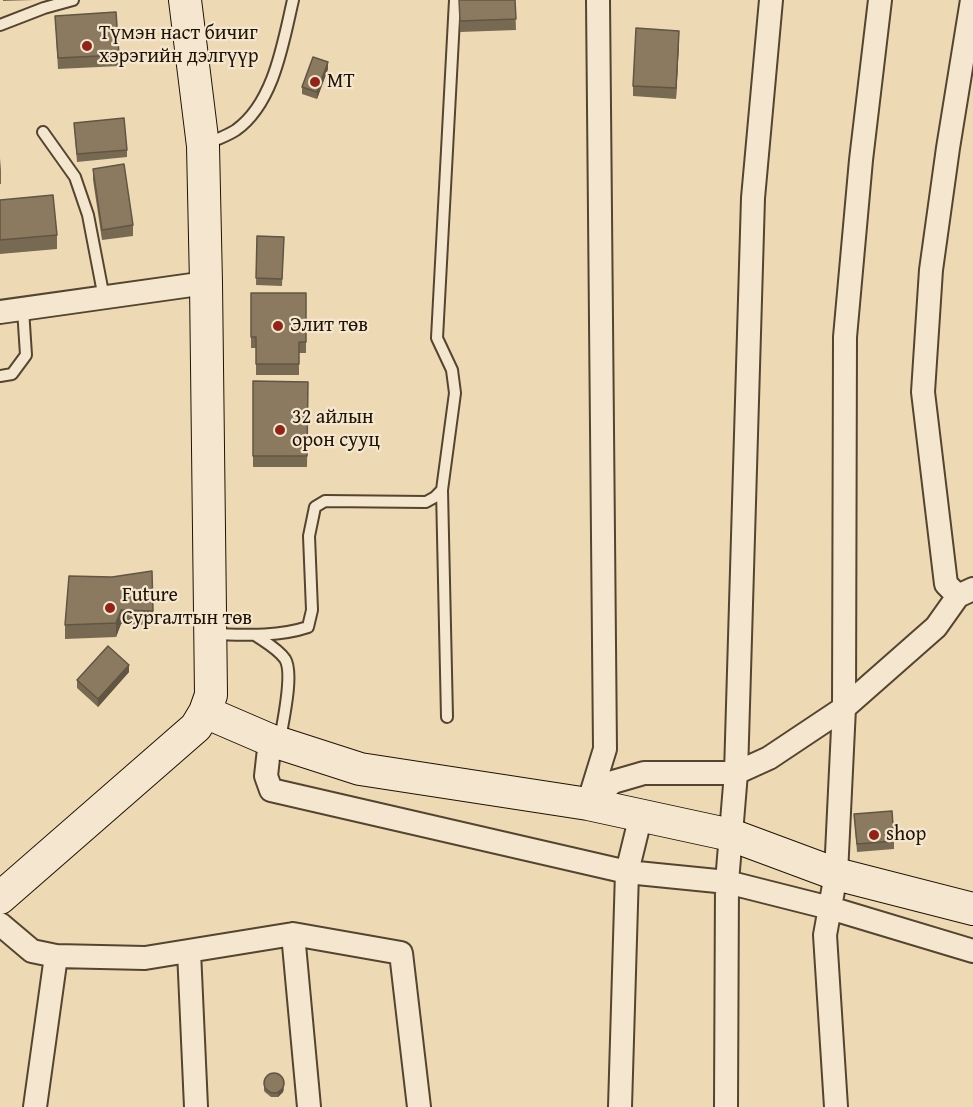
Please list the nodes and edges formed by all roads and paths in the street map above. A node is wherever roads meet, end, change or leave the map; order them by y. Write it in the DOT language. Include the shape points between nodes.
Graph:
graph roads {
  1 [pos="73,0"];
  2 [pos="185,0"];
  3 [pos="293,0"];
  4 [pos="455,0"];
  5 [pos="598,0"];
  6 [pos="771,0"];
  7 [pos="880,0"];
  8 [pos="972,0"];
  9 [pos="0,25"];
  10 [pos="43,132"];
  11 [pos="203,146"];
  12 [pos="206,283"];
  13 [pos="104,298"];
  14 [pos="23,309"];
  15 [pos="0,312"];
  16 [pos="0,376"];
  17 [pos="442,490"];
  18 [pos="966,592"];
  19 [pos="211,634"];
  20 [pos="255,635"];
  21 [pos="844,708"];
  22 [pos="205,712"];
  23 [pos="447,717"];
  24 [pos="274,742"];
  25 [pos="736,772"];
  26 [pos="588,804"];
  27 [pos="641,815"];
  28 [pos="731,835"];
  29 [pos="627,872"];
  30 [pos="836,874"];
  31 [pos="727,882"];
  32 [pos="0,898"];
  33 [pos="830,908"];
  34 [pos="973,909"];
  35 [pos="0,924"];
  36 [pos="293,934"];
  37 [pos="189,951"];
  38 [pos="973,951"];
  39 [pos="56,957"];
  40 [pos="35,1107"];
  41 [pos="196,1107"];
  42 [pos="309,1107"];
  43 [pos="419,1107"];
  44 [pos="620,1107"];
  45 [pos="726,1107"];
  46 [pos="836,1107"];
  1 -- 9 [label="lane"];
  2 -- 11 [label="street"];
  3 -- 11 [label="lane" via="283,46 257,109 235,131"];
  4 -- 17 [label="lane" via="437,338 452,370 455,393"];
  5 -- 26 [label="street" via="605,749"];
  6 -- 25 [label="street" via="753,198"];
  7 -- 21 [label="street" via="846,337"];
  8 -- 18 [label="street" via="931,270 923,392 946,584"];
  10 -- 13 [label="lane" via="75,177 88,215"];
  11 -- 12 [label="street"];
  12 -- 13 [label="street"];
  12 -- 19 [label="street"];
  13 -- 14 [label="street"];
  14 -- 15 [label="street"];
  14 -- 16 [label="lane" via="26,355 12,374"];
  17 -- 20 [label="lane" via="426,502 325,501 315,507 309,536 312,610 308,627"];
  17 -- 23 [label="lane"];
  18 -- 21 [label="street" via="936,627"];
  19 -- 20 [label="lane"];
  19 -- 22 [label="street" via="211,695"];
  20 -- 24 [label="lane" via="285,658 289,668 287,693"];
  21 -- 25 [label="street" via="769,758"];
  21 -- 30 [label="street"];
  22 -- 24 [label="street"];
  22 -- 32 [label="street" via="196,727"];
  24 -- 26 [label="street" via="360,769"];
  24 -- 29 [label="street" via="266,777 271,789"];
  25 -- 26 [label="street" via="644,773 614,782"];
  25 -- 28 [label="street"];
  26 -- 27 [label="street"];
  27 -- 28 [label="street"];
  27 -- 29 [label="street"];
  28 -- 30 [label="street"];
  28 -- 31 [label="street"];
  29 -- 31 [label="street"];
  29 -- 44 [label="street"];
  30 -- 33 [label="street"];
  30 -- 34 [label="street"];
  31 -- 33 [label="street"];
  31 -- 45 [label="street"];
  33 -- 38 [label="street"];
  33 -- 46 [label="street" via="825,935"];
  35 -- 39 [label="street" via="32,951"];
  36 -- 37 [label="street"];
  36 -- 42 [label="street"];
  36 -- 43 [label="street" via="401,952"];
  37 -- 39 [label="street" via="145,958"];
  37 -- 41 [label="street"];
  39 -- 40 [label="street"];
}
